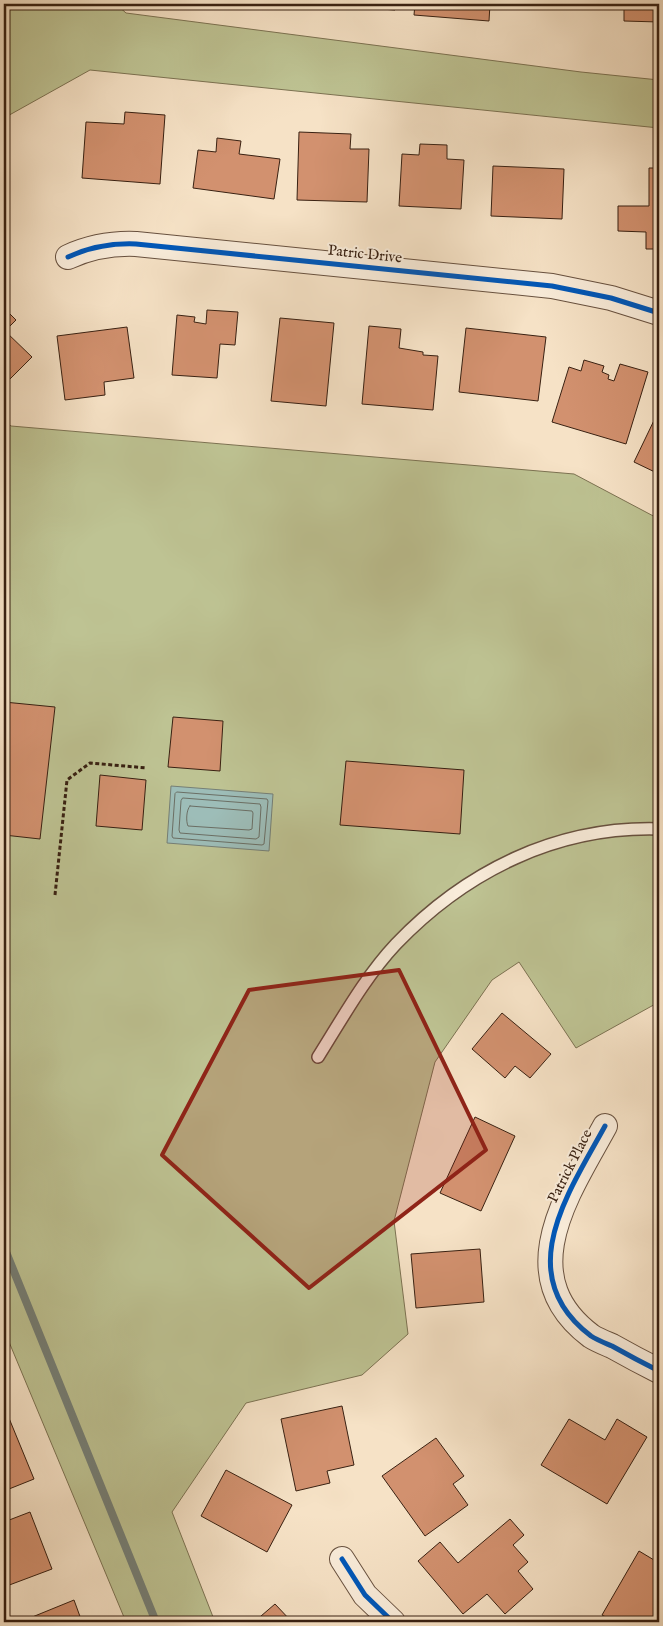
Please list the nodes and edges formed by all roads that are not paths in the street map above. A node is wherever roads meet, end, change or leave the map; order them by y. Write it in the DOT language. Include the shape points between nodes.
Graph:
graph roads {
  1 [pos="68,257"];
  2 [pos="659,313"];
  3 [pos="659,829"];
  4 [pos="318,1057"];
  5 [pos="605,1126"];
  6 [pos="659,1371"];
  7 [pos="342,1559"];
  8 [pos="393,1622"];
  1 -- 2 [label="street, Patric Drive" via="105,245 136,244 552,286 611,298"];
  3 -- 4 [label="lane" via="604,831 564,840 504,864 464,886 428,913 395,946 368,980"];
  5 -- 6 [label="street, Patrick Place" via="568,1193 555,1225 550,1263 553,1283 570,1316 592,1336"];
  7 -- 8 [label="street" via="366,1595"];
}
